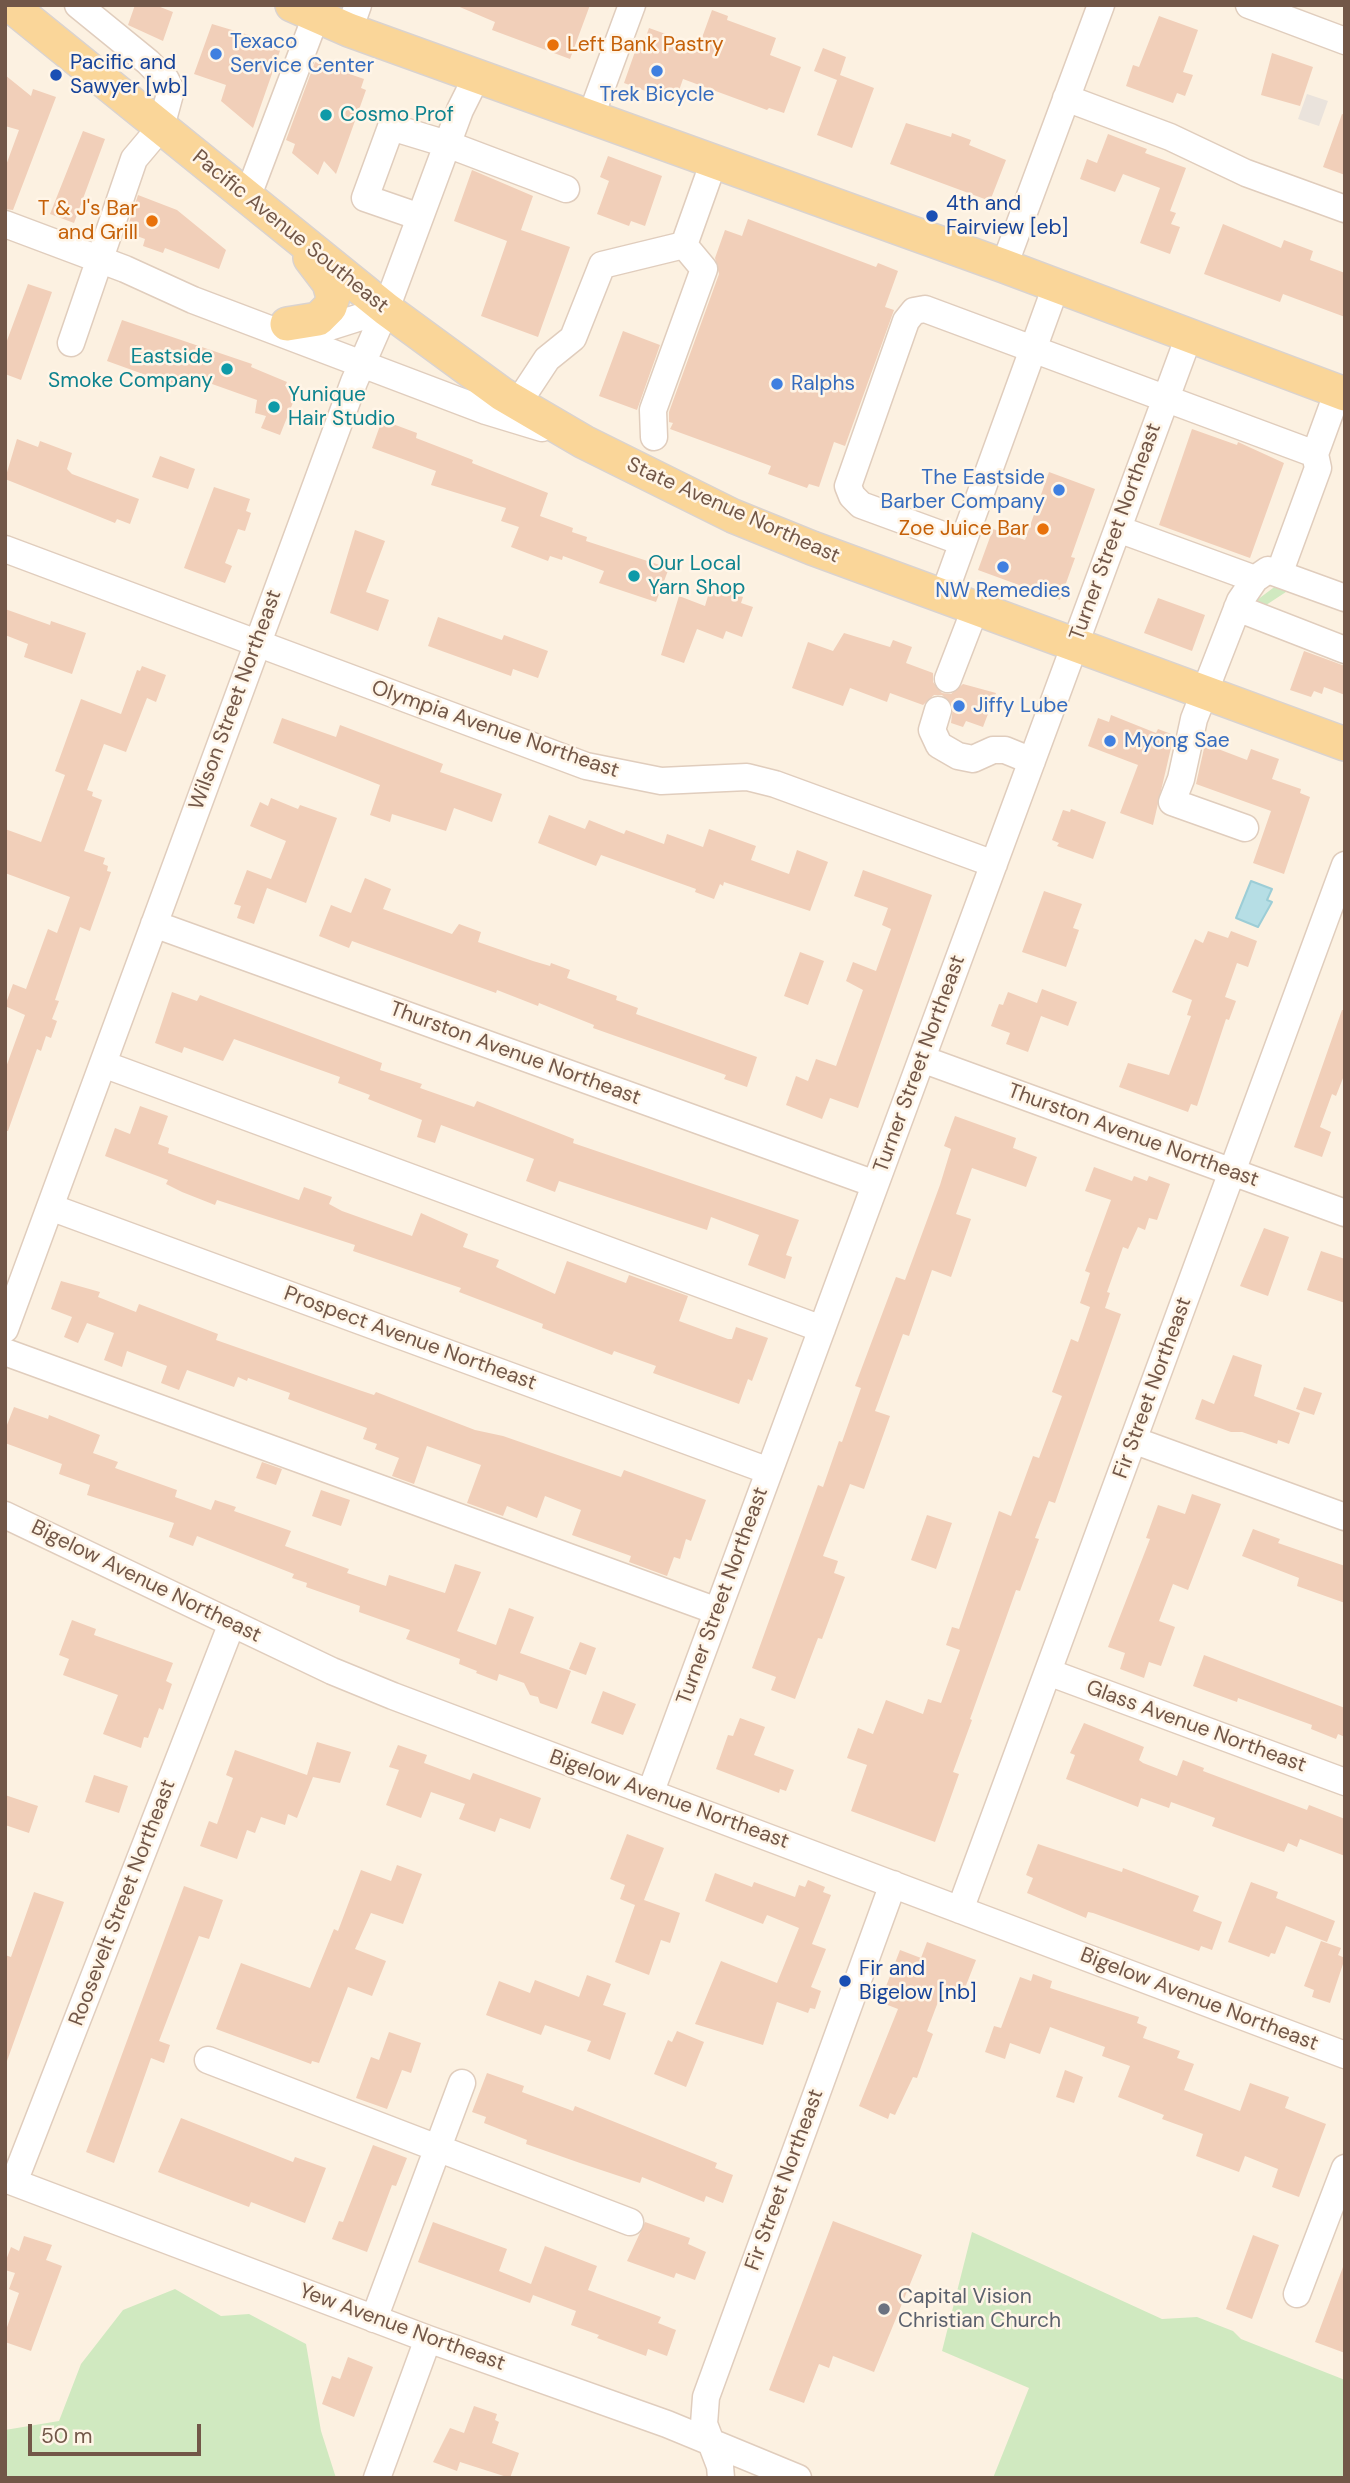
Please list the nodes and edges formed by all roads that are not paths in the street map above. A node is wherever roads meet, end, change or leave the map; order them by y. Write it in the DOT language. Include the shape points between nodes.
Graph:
graph roads {
  1 [pos="78,5"];
  2 [pos="632,5"];
  3 [pos="1101,5"];
  4 [pos="1249,5"];
  5 [pos="20,8"];
  6 [pos="304,10"];
  7 [pos="354,18"];
  8 [pos="1345,41"];
  9 [pos="477,76"];
  10 [pos="1066,98"];
  11 [pos="591,116"];
  12 [pos="161,127"];
  13 [pos="447,144"];
  14 [pos="714,161"];
  15 [pos="566,189"];
  16 [pos="258,207"];
  17 [pos="1345,209"];
  18 [pos="420,217"];
  19 [pos="5,224"];
  20 [pos="684,245"];
  21 [pos="113,264"];
  22 [pos="1004,266"];
  23 [pos="1056,286"];
  24 [pos="386,309"];
  25 [pos="287,324"];
  26 [pos="1189,336"];
  27 [pos="71,343"];
  28 [pos="1033,349"];
  29 [pos="361,363"];
  30 [pos="1341,392"];
  31 [pos="1167,398"];
  32 [pos="518,403"];
  33 [pos="654,437"];
  34 [pos="583,442"];
  35 [pos="1315,454"];
  36 [pos="1118,529"];
  37 [pos="962,542"];
  38 [pos="5,549"];
  39 [pos="1267,577"];
  40 [pos="943,597"];
  41 [pos="1345,598"];
  42 [pos="1237,608"];
  43 [pos="975,609"];
  44 [pos="257,642"];
  45 [pos="1074,645"];
  46 [pos="1345,650"];
  47 [pos="948,679"];
  48 [pos="1204,693"];
  49 [pos="938,710"];
  50 [pos="1345,744"];
  51 [pos="1032,761"];
  52 [pos="1245,828"];
  53 [pos="994,864"];
  54 [pos="1345,865"];
  55 [pos="1339,896"];
  56 [pos="154,924"];
  57 [pos="922,1059"];
  58 [pos="103,1064"];
  59 [pos="1232,1172"];
  60 [pos="875,1184"];
  61 [pos="50,1207"];
  62 [pos="1345,1213"];
  63 [pos="5,1329"];
  64 [pos="822,1329"];
  65 [pos="5,1352"];
  66 [pos="1133,1440"];
  67 [pos="769,1471"];
  68 [pos="5,1515"];
  69 [pos="1345,1517"];
  70 [pos="717,1611"];
  71 [pos="232,1623"];
  72 [pos="1048,1672"];
  73 [pos="1345,1782"];
  74 [pos="651,1791"];
  75 [pos="893,1884"];
  76 [pos="960,1910"];
  77 [pos="1345,2055"];
  78 [pos="208,2060"];
  79 [pos="462,2082"];
  80 [pos="438,2148"];
  81 [pos="1345,2168"];
  82 [pos="10,2181"];
  83 [pos="630,2222"];
  84 [pos="1297,2294"];
  85 [pos="374,2319"];
  86 [pos="428,2339"];
  87 [pos="712,2445"];
  88 [pos="377,2478"];
  89 [pos="720,2478"];
  90 [pos="798,2478"];
  1 -- 12 [label="street" via="166,80 171,90"];
  2 -- 11 [label="street"];
  3 -- 10 [label="street"];
  4 -- 8 [label="street"];
  5 -- 12 [label="main road, Pacific Avenue Southeast"];
  6 -- 7 [label="main road"];
  6 -- 16 [label="street"];
  7 -- 9 [label="main road"];
  9 -- 11 [label="main road"];
  9 -- 13 [label="street, Wilson Street Northeast"];
  10 -- 17 [label="street"];
  10 -- 22 [label="street"];
  11 -- 14 [label="main road"];
  12 -- 16 [label="main road, Pacific Avenue Southeast"];
  12 -- 21 [label="street" via="134,159"];
  13 -- 15 [label="street"];
  13 -- 18 [label="street, Wilson Street Northeast"];
  13 -- 18 [label="street" via="391,127 365,198"];
  14 -- 20 [label="street"];
  14 -- 22 [label="main road"];
  16 -- 24 [label="main road, Pacific Avenue Southeast"];
  16 -- 25 [label="main road" via="329,283 333,297 324,316"];
  18 -- 24 [label="street, Wilson Street Northeast"];
  19 -- 21 [label="street, State Avenue Northeast"];
  20 -- 32 [label="street" via="602,265 573,338 547,359"];
  20 -- 33 [label="street" via="704,269 653,410"];
  21 -- 25 [label="street, State Avenue Northeast"];
  21 -- 27 [label="street"];
  21 -- 29 [label="street, State Avenue Northeast" via="193,300"];
  22 -- 23 [label="main road"];
  23 -- 26 [label="main road"];
  23 -- 28 [label="street"];
  24 -- 25 [label="street, State Avenue Northeast" via="326,328"];
  24 -- 29 [label="street, Wilson Street Northeast"];
  24 -- 32 [label="main road, Pacific Avenue Southeast"];
  26 -- 30 [label="main road"];
  26 -- 31 [label="street, Turner Street Northeast"];
  28 -- 31 [label="street"];
  28 -- 37 [label="street"];
  28 -- 37 [label="street" via="925,309 914,311 901,332 848,486 861,505"];
  29 -- 34 [label="street, State Avenue Northeast"];
  29 -- 44 [label="street, Wilson Street Northeast"];
  30 -- 35 [label="street"];
  31 -- 35 [label="street"];
  31 -- 36 [label="street, Turner Street Northeast"];
  32 -- 34 [label="main road, Pacific Avenue Southeast"];
  34 -- 40 [label="main road, State Avenue Northeast" via="733,516"];
  35 -- 39 [label="street" via="1318,468"];
  36 -- 39 [label="street"];
  36 -- 45 [label="street, Turner Street Northeast"];
  37 -- 40 [label="street"];
  38 -- 44 [label="street, Olympia Avenue Northeast"];
  39 -- 41 [label="street"];
  39 -- 42 [label="street"];
  40 -- 43 [label="main road, State Avenue Northeast"];
  42 -- 46 [label="street"];
  42 -- 48 [label="street"];
  43 -- 45 [label="main road, State Avenue Northeast"];
  43 -- 47 [label="street"];
  44 -- 53 [label="street, Olympia Avenue Northeast" via="586,766 662,781 747,777"];
  44 -- 56 [label="street, Wilson Street Northeast"];
  45 -- 48 [label="main road, State Avenue Northeast"];
  45 -- 51 [label="street, Turner Street Northeast"];
  48 -- 50 [label="main road, State Avenue Northeast"];
  48 -- 52 [label="street" via="1172,802"];
  49 -- 51 [label="street" via="932,730 935,738 958,756 973,759 1005,750"];
  51 -- 53 [label="street, Turner Street Northeast"];
  53 -- 57 [label="street, Turner Street Northeast"];
  54 -- 55 [label="street, Fir Street Northeast"];
  55 -- 59 [label="street, Fir Street Northeast"];
  56 -- 58 [label="street, Wilson Street Northeast"];
  56 -- 60 [label="street, Thurston Avenue Northeast"];
  57 -- 59 [label="street, Thurston Avenue Northeast"];
  57 -- 60 [label="street, Turner Street Northeast"];
  58 -- 61 [label="street, Wilson Street Northeast"];
  58 -- 64 [label="street"];
  59 -- 62 [label="street, Thurston Avenue Northeast"];
  59 -- 66 [label="street, Fir Street Northeast"];
  60 -- 64 [label="street, Turner Street Northeast"];
  61 -- 63 [label="street, Wilson Street Northeast"];
  61 -- 67 [label="street, Prospect Avenue Northeast"];
  64 -- 67 [label="street, Turner Street Northeast"];
  65 -- 70 [label="street"];
  66 -- 69 [label="street"];
  66 -- 72 [label="street, Fir Street Northeast"];
  67 -- 70 [label="street, Turner Street Northeast"];
  68 -- 71 [label="street, Bigelow Avenue Northeast"];
  70 -- 74 [label="street, Turner Street Northeast"];
  71 -- 74 [label="street, Bigelow Avenue Northeast" via="393,1696"];
  71 -- 82 [label="street, Roosevelt Street Northeast"];
  72 -- 73 [label="street, Glass Avenue Northeast"];
  72 -- 76 [label="street, Fir Street Northeast"];
  74 -- 75 [label="street, Bigelow Avenue Northeast"];
  75 -- 76 [label="street, Bigelow Avenue Northeast"];
  75 -- 87 [label="street, Fir Street Northeast" via="706,2398 704,2424"];
  76 -- 77 [label="street, Bigelow Avenue Northeast"];
  78 -- 80 [label="street"];
  79 -- 80 [label="street"];
  80 -- 83 [label="street"];
  80 -- 85 [label="street"];
  81 -- 84 [label="street"];
  82 -- 85 [label="street, Yew Avenue Northeast"];
  85 -- 86 [label="street, Yew Avenue Northeast"];
  86 -- 87 [label="street, Yew Avenue Northeast" via="667,2424"];
  86 -- 88 [label="street"];
  87 -- 89 [label="street, Fir Street Northeast"];
  87 -- 90 [label="street, Yew Avenue Northeast"];
}
